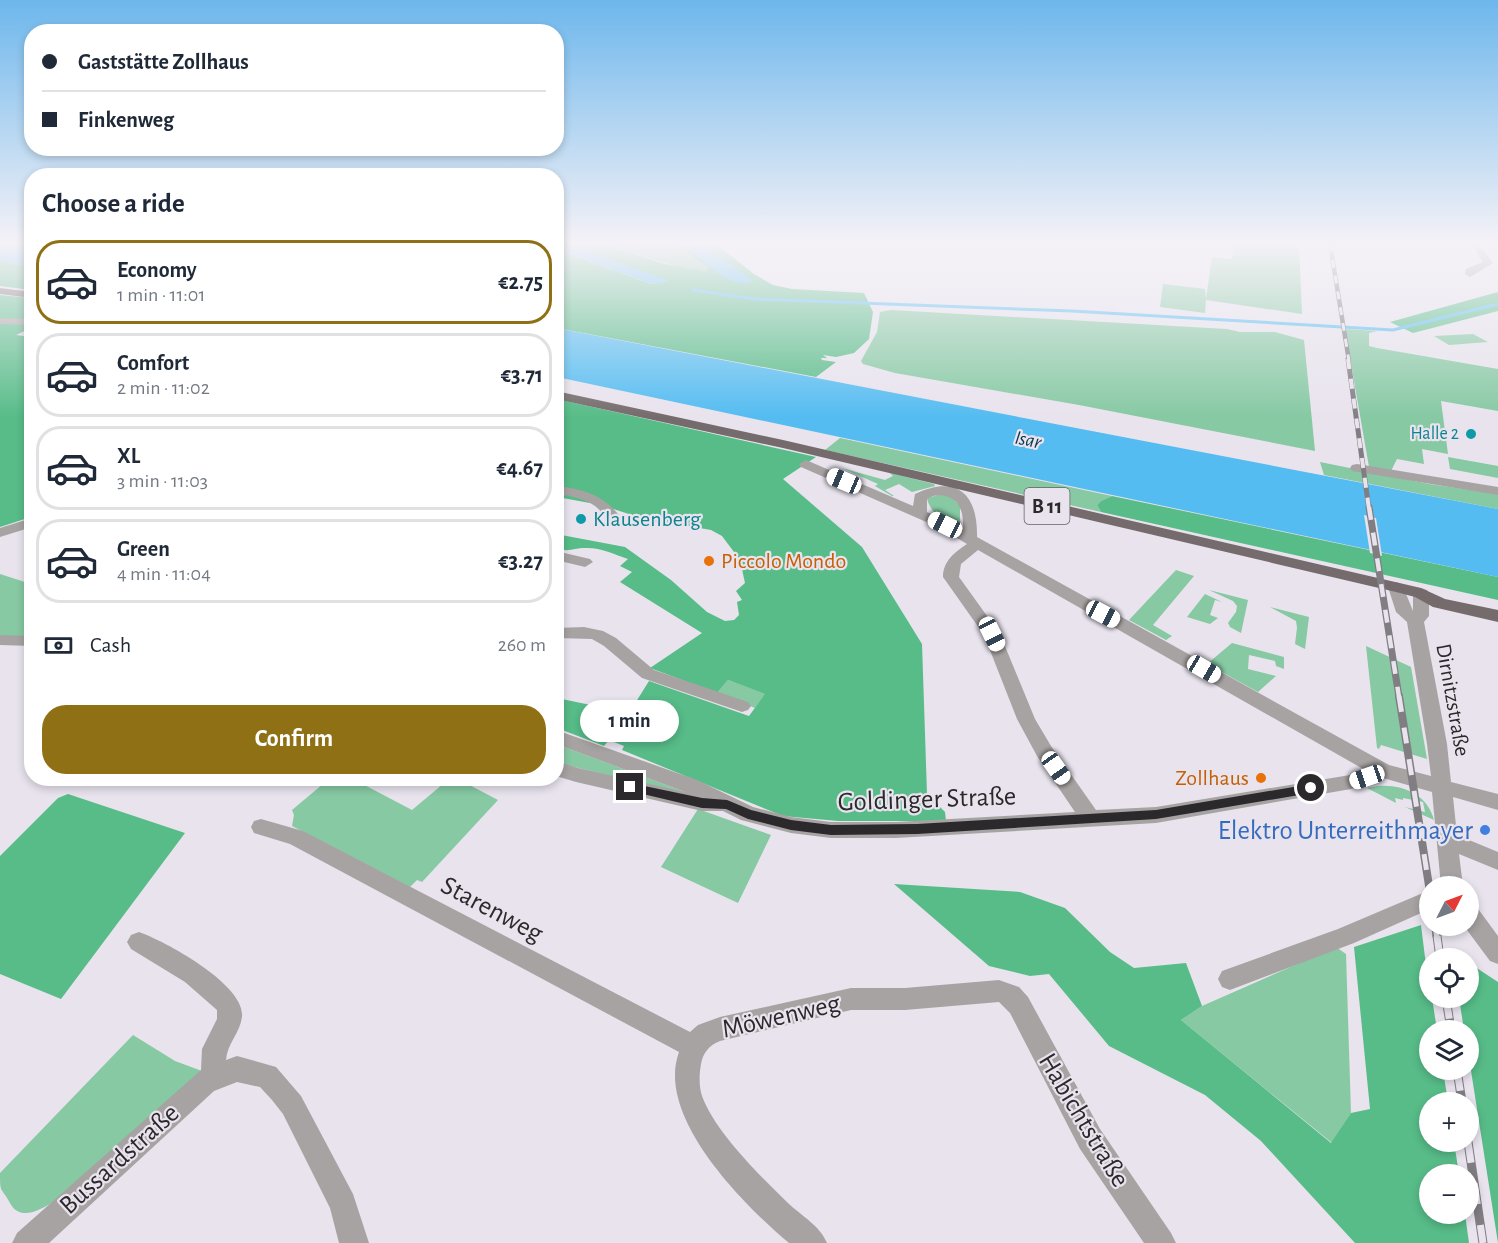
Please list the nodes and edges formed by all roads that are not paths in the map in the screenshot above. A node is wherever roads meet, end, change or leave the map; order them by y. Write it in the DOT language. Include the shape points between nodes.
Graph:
graph roads {
  1 [pos="0,321"];
  2 [pos="24,322"];
  3 [pos="564,397"];
  4 [pos="806,464"];
  5 [pos="1357,468"];
  6 [pos="1498,491"];
  7 [pos="564,492"];
  8 [pos="920,514"];
  9 [pos="614,518"];
  10 [pos="24,525"];
  11 [pos="0,533"];
  12 [pos="974,541"];
  13 [pos="564,557"];
  14 [pos="585,562"];
  15 [pos="1396,587"];
  16 [pos="1421,593"];
  17 [pos="1498,604"];
  18 [pos="1498,616"];
  19 [pos="1415,620"];
  20 [pos="564,633"];
  21 [pos="0,640"];
  22 [pos="24,641"];
  23 [pos="742,706"];
  24 [pos="564,740"];
  25 [pos="564,771"];
  26 [pos="1383,771"];
  27 [pos="1443,788"];
  28 [pos="1498,802"];
  29 [pos="727,805"];
  30 [pos="1091,819"];
  31 [pos="261,827"];
  32 [pos="1447,840"];
  33 [pos="1498,861"];
  34 [pos="1451,876"];
  35 [pos="1419,904"];
  36 [pos="1479,928"];
  37 [pos="139,942"];
  38 [pos="1498,954"];
  39 [pos="1230,979"];
  40 [pos="1010,995"];
  41 [pos="694,1047"];
  42 [pos="214,1077"];
  43 [pos="27,1243"];
  44 [pos="354,1243"];
  45 [pos="812,1243"];
  46 [pos="1161,1243"];
  1 -- 2 [label="street"];
  3 -- 15 [label="main road, B 11"];
  4 -- 8 [label="street"];
  5 -- 6 [label="street"];
  7 -- 9 [label="street" via="587,496 606,506"];
  8 -- 12 [label="street"];
  8 -- 12 [label="street" via="920,497 942,491 957,495 967,504"];
  10 -- 11 [label="street"];
  12 -- 26 [label="street"];
  12 -- 30 [label="street" via="956,560 951,577 992,634 1026,719 1044,752"];
  13 -- 14 [label="street"];
  15 -- 16 [label="main road, B 11"];
  15 -- 19 [label="street, Dirnitzstraße" via="1404,612"];
  16 -- 17 [label="main road, B 11" via="1438,591"];
  16 -- 18 [label="main road, B 11" via="1439,603"];
  16 -- 19 [label="street, Dirnitzstraße" via="1421,616"];
  19 -- 27 [label="street, Dirnitzstraße"];
  20 -- 23 [label="street" via="597,635 648,674"];
  21 -- 22 [label="street"];
  24 -- 29 [label="street, Goldinger Straße" via="690,785"];
  25 -- 29 [label="street" via="702,803"];
  26 -- 27 [label="street"];
  26 -- 30 [label="street, Goldinger Straße" via="1351,782 1156,815"];
  27 -- 28 [label="street"];
  27 -- 32 [label="street, Dirnitzstraße"];
  29 -- 30 [label="street, Goldinger Straße" via="791,825 831,830"];
  31 -- 41 [label="street, Starenweg" via="305,842"];
  32 -- 33 [label="street"];
  32 -- 34 [label="street, Dirnitzstraße"];
  35 -- 39 [label="street"];
  36 -- 38 [label="street"];
  37 -- 42 [label="street" via="205,983 229,1004 231,1013 213,1056"];
  40 -- 41 [label="street, Möwenweg" via="992,991 905,999 851,999 720,1029 704,1035"];
  40 -- 46 [label="street, Habichtstraße" via="1019,1005 1089,1140"];
  41 -- 45 [label="street, Möwenweg" via="687,1063 691,1102 712,1139 794,1230"];
  42 -- 43 [label="street, Bussardstraße" via="179,1104"];
  42 -- 44 [label="street, Bussardstraße" via="237,1069 254,1072 267,1076 281,1091 343,1204"];
}
